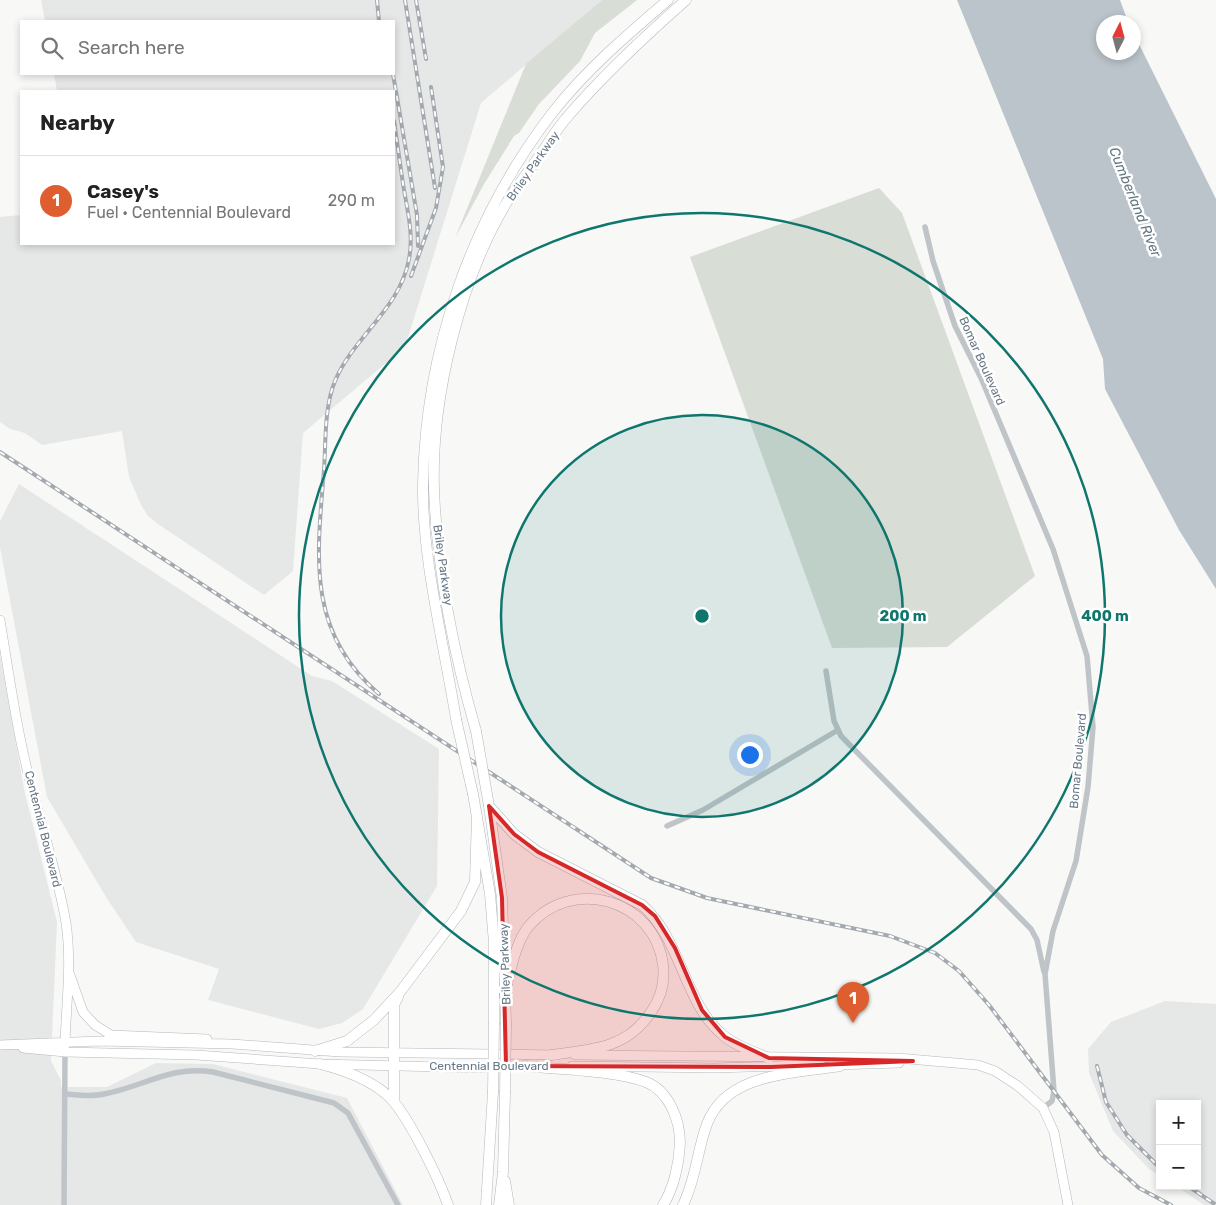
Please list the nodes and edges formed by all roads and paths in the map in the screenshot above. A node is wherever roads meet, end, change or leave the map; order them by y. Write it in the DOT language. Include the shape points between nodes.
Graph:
graph roads {
  1 [pos="668,0"];
  2 [pos="686,0"];
  3 [pos="925,226"];
  4 [pos="0,620"];
  5 [pos="826,671"];
  6 [pos="838,730"];
  7 [pos="489,806"];
  8 [pos="477,816"];
  9 [pos="667,826"];
  10 [pos="68,968"];
  11 [pos="1045,974"];
  12 [pos="507,984"];
  13 [pos="400,992"];
  14 [pos="65,1041"];
  15 [pos="232,1044"];
  16 [pos="0,1045"];
  17 [pos="315,1051"];
  18 [pos="65,1052"];
  19 [pos="394,1052"];
  20 [pos="551,1055"];
  21 [pos="769,1058"];
  22 [pos="913,1061"];
  23 [pos="320,1064"];
  24 [pos="394,1066"];
  25 [pos="525,1066"];
  26 [pos="840,1066"];
  27 [pos="65,1094"];
  28 [pos="394,1101"];
  29 [pos="1042,1108"];
  30 [pos="503,1172"];
  31 [pos="64,1205"];
  32 [pos="398,1205"];
  33 [pos="448,1205"];
  34 [pos="486,1205"];
  35 [pos="499,1205"];
  36 [pos="509,1205"];
  37 [pos="663,1205"];
  38 [pos="683,1205"];
  39 [pos="1068,1205"];
  1 -- 8 [label="highway, Briley Parkway, bridge" via="610,50 553,113 486,218 448,316 426,430 423,486 426,541 456,719"];
  2 -- 7 [label="highway, Briley Parkway, bridge" via="621,57 567,117 507,202 476,267 444,376 434,488 440,557 458,662 476,731"];
  3 -- 11 [label="street, Bomar Boulevard" via="955,326 981,378 1053,549 1087,656 1093,727 1087,796 1076,861 1053,931"];
  4 -- 10 [label="main road, Centennial Boulevard" via="22,747 53,860 66,924"];
  5 -- 6 [label="street"];
  6 -- 9 [label="street" via="703,810"];
  6 -- 11 [label="street" via="848,744 1031,929"];
  7 -- 12 [label="highway, Briley Parkway" via="502,898"];
  7 -- 21 [label="highway" via="514,834 538,852 642,904 655,916 674,948 696,999 711,1023 725,1037"];
  8 -- 13 [label="highway" via="477,862 470,897"];
  8 -- 34 [label="highway, Briley Parkway, bridge" via="490,894 494,943 493,1092"];
  10 -- 14 [label="main road, Centennial Boulevard"];
  10 -- 15 [label="main road" via="83,1012 111,1035 196,1037"];
  11 -- 29 [label="street, Bomar Boulevard" via="1054,1091 1052,1101"];
  12 -- 20 [label="highway" via="519,943 528,928 543,914 570,902 601,899 617,904 645,923 655,937 661,954 662,988 657,1004 643,1024 630,1035 610,1044"];
  12 -- 30 [label="highway, Briley Parkway, bridge"];
  13 -- 17 [label="highway" via="362,1031 347,1041"];
  13 -- 19 [label="highway" via="394,1005"];
  14 -- 15 [label="main road, Centennial Boulevard"];
  14 -- 16 [label="main road, Centennial Boulevard"];
  14 -- 18 [label="main road, Centennial Boulevard"];
  15 -- 17 [label="main road, Centennial Boulevard"];
  16 -- 18 [label="main road, Centennial Boulevard"];
  17 -- 19 [label="main road, Centennial Boulevard"];
  18 -- 23 [label="main road, Centennial Boulevard" via="196,1055"];
  18 -- 27 [label="street, Centennial Boulevard"];
  19 -- 20 [label="main road, Centennial Boulevard"];
  19 -- 24 [label="highway"];
  20 -- 21 [label="main road, Centennial Boulevard"];
  21 -- 22 [label="main road, Centennial Boulevard" via="898,1058"];
  22 -- 26 [label="main road, Centennial Boulevard"];
  22 -- 29 [label="main road, Centennial Boulevard" via="978,1065 995,1071"];
  23 -- 24 [label="main road, Centennial Boulevard"];
  23 -- 28 [label="highway" via="351,1073"];
  24 -- 25 [label="main road, Centennial Boulevard"];
  24 -- 28 [label="highway"];
  25 -- 26 [label="main road, Centennial Boulevard"];
  25 -- 37 [label="highway" via="628,1077 648,1083 662,1093 672,1107 680,1136 676,1170"];
  26 -- 38 [label="highway" via="766,1077 730,1092 716,1107 707,1124 691,1189"];
  27 -- 31 [label="street, Centennial Boulevard"];
  27 -- 32 [label="street" via="101,1095 174,1072 194,1070 334,1103 348,1113"];
  28 -- 33 [label="highway" via="434,1171"];
  29 -- 39 [label="main road, Centennial Boulevard" via="1054,1132"];
  30 -- 35 [label="highway, Briley Parkway"];
  30 -- 36 [label="highway"];
}
